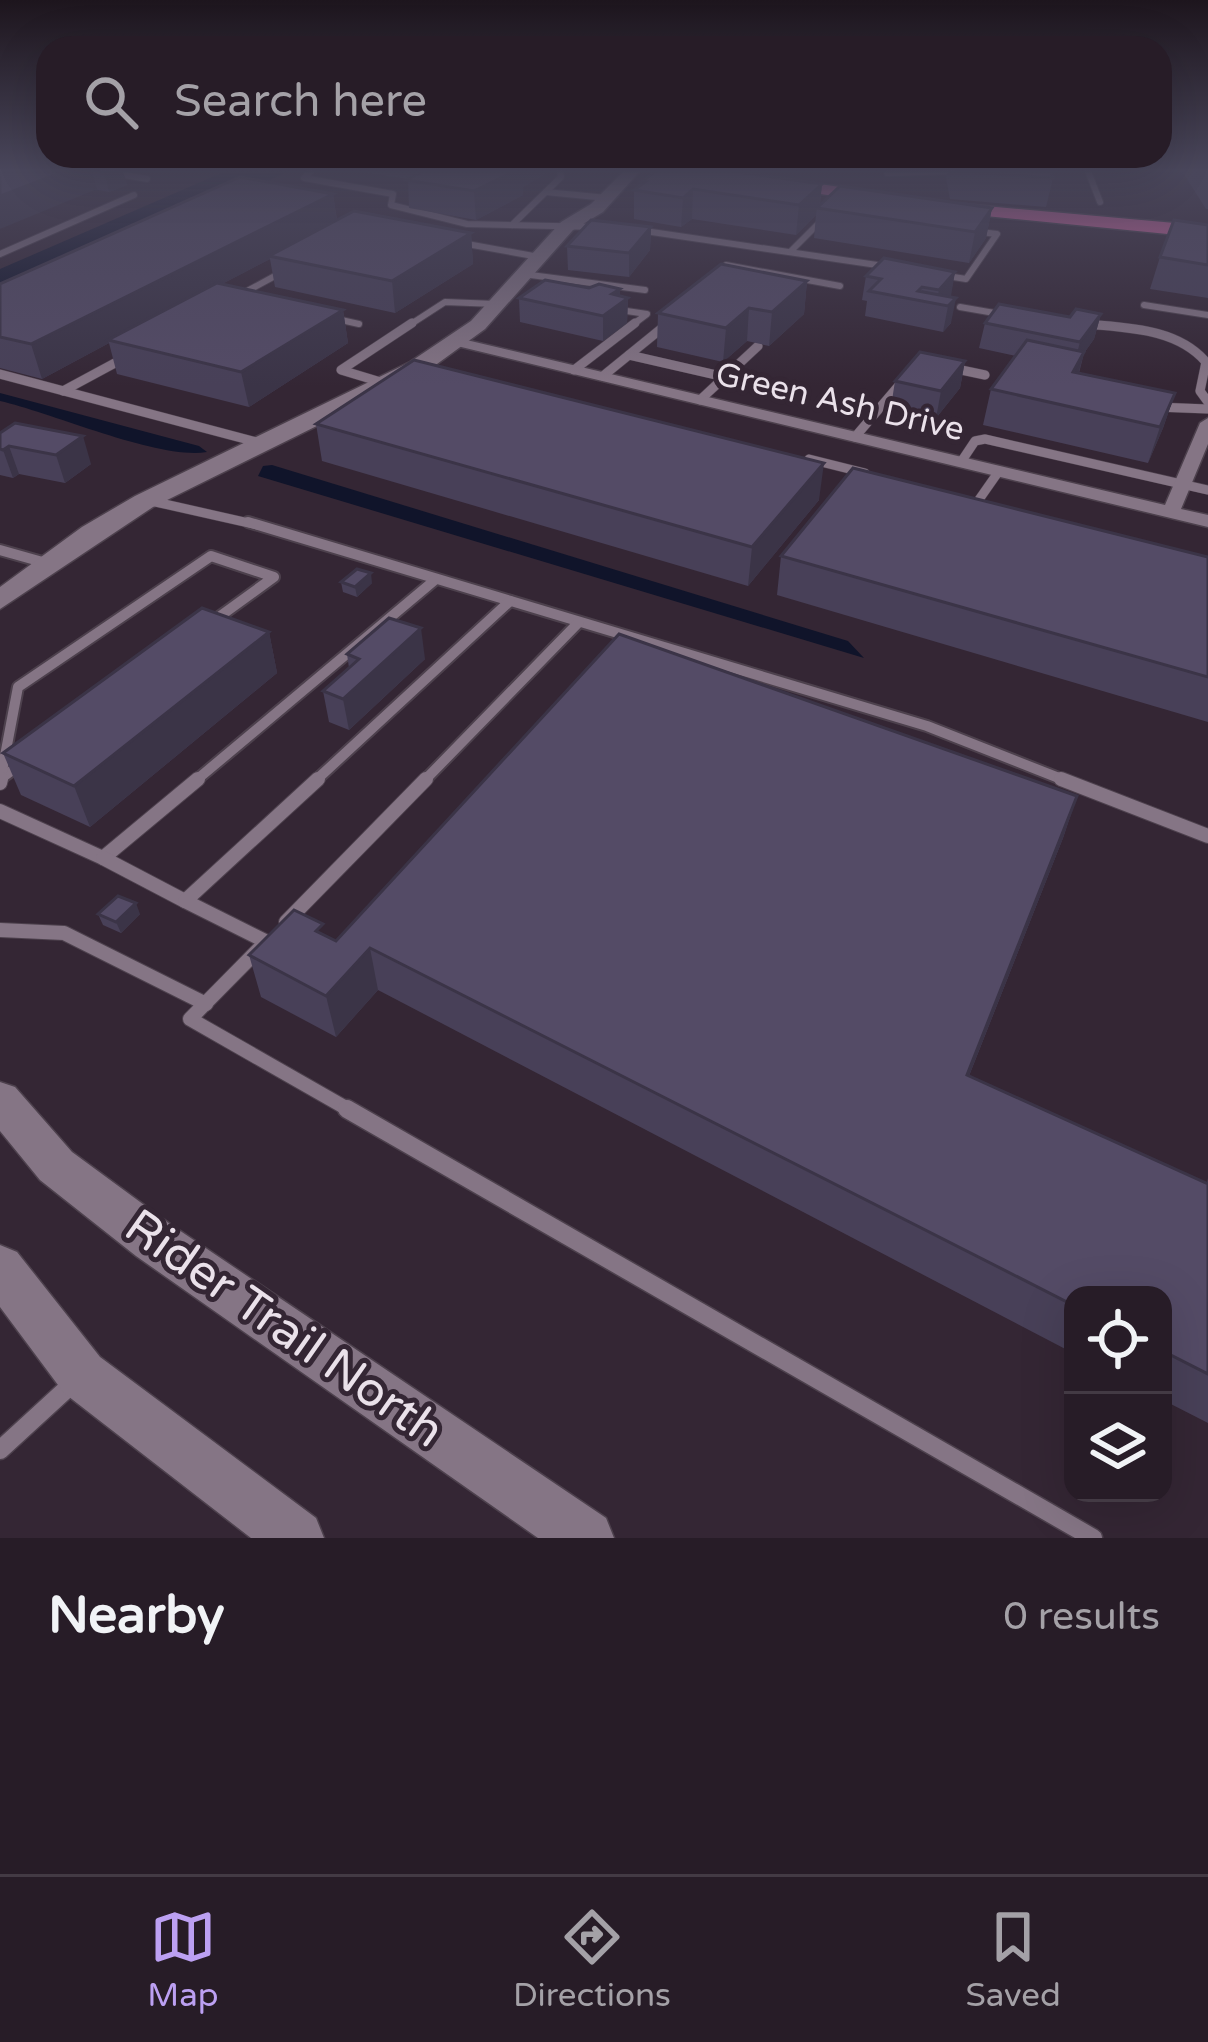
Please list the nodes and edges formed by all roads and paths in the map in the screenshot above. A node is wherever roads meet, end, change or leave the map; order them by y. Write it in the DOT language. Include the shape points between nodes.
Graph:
graph roads {
  1 [pos="457,243"];
  2 [pos="553,243"];
  3 [pos="729,243"];
  4 [pos="798,243"];
  5 [pos="991,243"];
  6 [pos="790,251"];
  7 [pos="293,266"];
  8 [pos="900,268"];
  9 [pos="922,272"];
  10 [pos="713,276"];
  11 [pos="519,284"];
  12 [pos="840,286"];
  13 [pos="645,290"];
  14 [pos="257,302"];
  15 [pos="1144,305"];
  16 [pos="600,307"];
  17 [pos="960,307"];
  18 [pos="318,315"];
  19 [pos="1010,316"];
  20 [pos="1208,316"];
  21 [pos="671,320"];
  22 [pos="1072,322"];
  23 [pos="359,324"];
  24 [pos="458,342"];
  25 [pos="758,346"];
  26 [pos="140,349"];
  27 [pos="629,355"];
  28 [pos="941,366"];
  29 [pos="574,370"];
  30 [pos="0,374"];
  31 [pos="985,375"];
  32 [pos="603,376"];
  33 [pos="724,377"];
  34 [pos="904,378"];
  35 [pos="385,383"];
  36 [pos="63,391"];
  37 [pos="700,400"];
  38 [pos="1208,406"];
  39 [pos="1151,407"];
  40 [pos="1208,423"];
  41 [pos="855,437"];
  42 [pos="263,444"];
  43 [pos="789,454"];
  44 [pos="962,462"];
  45 [pos="999,471"];
  46 [pos="878,476"];
  47 [pos="1183,484"];
  48 [pos="1208,490"];
  49 [pos="958,496"];
  50 [pos="152,501"];
  51 [pos="978,501"];
  52 [pos="1001,507"];
  53 [pos="1171,512"];
  54 [pos="1208,521"];
  55 [pos="0,550"];
  56 [pos="46,562"];
  57 [pos="436,579"];
  58 [pos="0,601"];
  59 [pos="510,602"];
  60 [pos="579,622"];
  61 [pos="201,630"];
  62 [pos="39,750"];
  63 [pos="2,780"];
  64 [pos="0,811"];
  65 [pos="1208,836"];
  66 [pos="103,858"];
  67 [pos="185,902"];
  68 [pos="0,929"];
  69 [pos="266,942"];
  70 [pos="206,1004"];
  71 [pos="0,1100"];
  72 [pos="0,1268"];
  73 [pos="82,1375"];
  74 [pos="0,1450"];
  75 [pos="296,1538"];
  76 [pos="586,1538"];
  77 [pos="1093,1538"];
  1 -- 11 [label="lane"];
  2 -- 11 [label="street"];
  3 -- 6 [label="lane"];
  4 -- 6 [label="lane"];
  5 -- 9 [label="lane" via="966,279"];
  6 -- 8 [label="lane"];
  7 -- 14 [label="lane" via="237,297"];
  10 -- 12 [label="lane" via="726,265"];
  11 -- 13 [label="lane"];
  11 -- 24 [label="street"];
  11 -- 35 [label="lane" via="445,302 340,370"];
  15 -- 20 [label="lane"];
  16 -- 29 [label="lane" via="647,314"];
  17 -- 19 [label="lane"];
  18 -- 23 [label="lane"];
  21 -- 27 [label="lane"];
  22 -- 38 [label="lane" via="1192,348 1206,362 1200,391"];
  24 -- 29 [label="street, Green Ash Drive"];
  24 -- 35 [label="street" via="435,366"];
  25 -- 33 [label="lane"];
  26 -- 36 [label="lane"];
  27 -- 32 [label="lane"];
  27 -- 33 [label="lane"];
  28 -- 31 [label="lane"];
  29 -- 32 [label="street, Green Ash Drive"];
  30 -- 36 [label="lane"];
  32 -- 37 [label="street, Green Ash Drive"];
  33 -- 37 [label="lane"];
  34 -- 41 [label="lane"];
  35 -- 42 [label="street"];
  36 -- 42 [label="lane"];
  37 -- 41 [label="street, Green Ash Drive"];
  38 -- 39 [label="lane"];
  40 -- 47 [label="street"];
  41 -- 44 [label="street, Green Ash Drive"];
  42 -- 50 [label="street"];
  43 -- 46 [label="lane"];
  44 -- 45 [label="street, Green Ash Drive"];
  44 -- 47 [label="lane" via="985,439"];
  45 -- 51 [label="lane"];
  45 -- 53 [label="street, Green Ash Drive"];
  47 -- 48 [label="lane"];
  47 -- 53 [label="street"];
  49 -- 51 [label="lane"];
  50 -- 56 [label="street"];
  50 -- 57 [label="lane" via="248,521"];
  51 -- 52 [label="lane"];
  53 -- 54 [label="street, Green Ash Drive"];
  55 -- 56 [label="lane"];
  56 -- 58 [label="street"];
  57 -- 59 [label="lane"];
  57 -- 66 [label="lane"];
  59 -- 60 [label="lane"];
  59 -- 67 [label="lane"];
  60 -- 65 [label="lane" via="927,725"];
  60 -- 69 [label="lane"];
  61 -- 63 [label="lane" via="274,577 211,556 19,687"];
  62 -- 63 [label="lane"];
  64 -- 66 [label="lane"];
  66 -- 67 [label="lane"];
  67 -- 69 [label="lane"];
  68 -- 70 [label="lane" via="64,933"];
  69 -- 70 [label="lane"];
  70 -- 77 [label="lane" via="190,1019"];
  71 -- 76 [label="street, Rider Trail North" via="56,1166 153,1240"];
  72 -- 73 [label="street"];
  73 -- 74 [label="lane"];
  73 -- 75 [label="street"];
}
